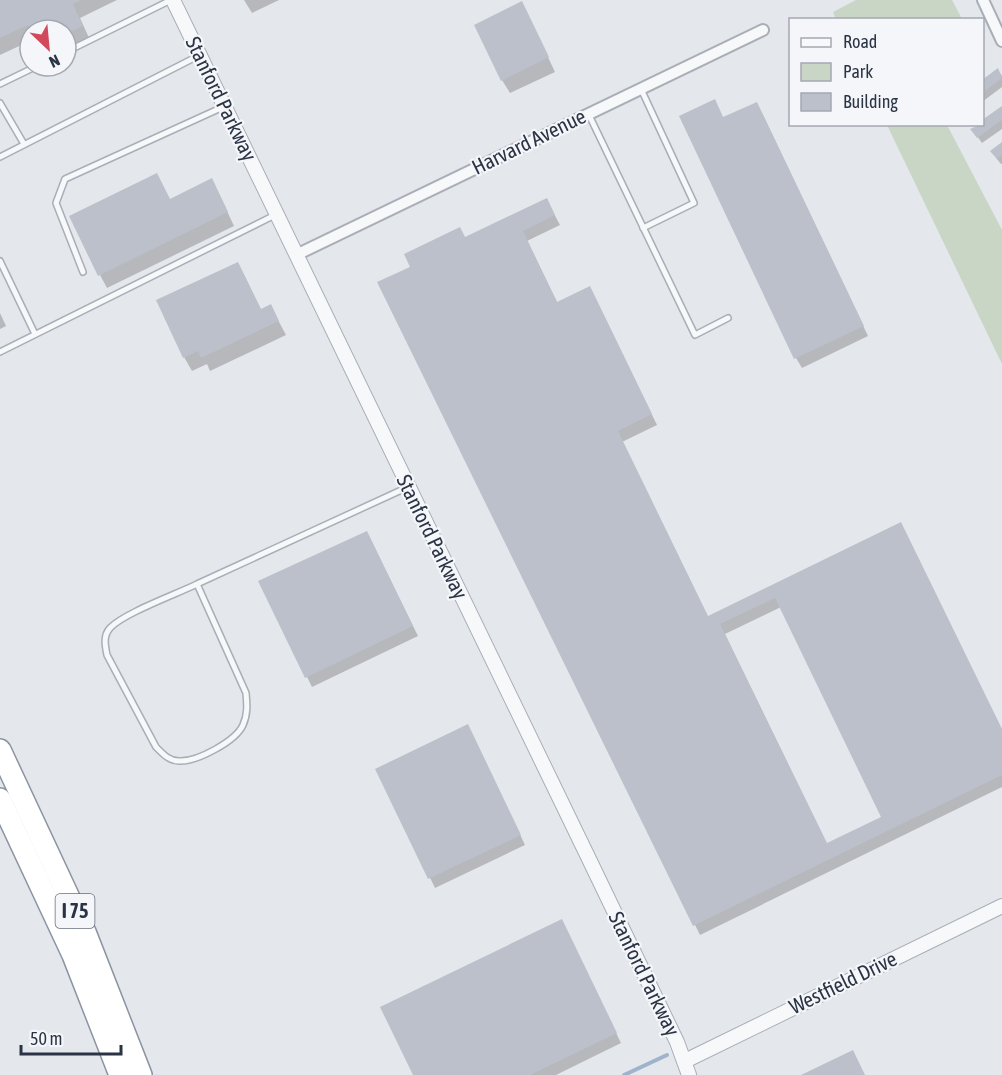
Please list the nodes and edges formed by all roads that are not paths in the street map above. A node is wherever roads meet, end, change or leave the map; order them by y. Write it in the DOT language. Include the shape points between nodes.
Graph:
graph roads {
  1 [pos="172,0"];
  2 [pos="983,0"];
  3 [pos="763,30"];
  4 [pos="1002,41"];
  5 [pos="78,46"];
  6 [pos="200,56"];
  7 [pos="18,75"];
  8 [pos="0,84"];
  9 [pos="641,89"];
  10 [pos="0,102"];
  11 [pos="224,107"];
  12 [pos="589,113"];
  13 [pos="24,144"];
  14 [pos="0,157"];
  15 [pos="277,214"];
  16 [pos="643,228"];
  17 [pos="296,255"];
  18 [pos="0,261"];
  19 [pos="83,272"];
  20 [pos="728,318"];
  21 [pos="35,334"];
  22 [pos="0,352"];
  23 [pos="408,487"];
  24 [pos="197,584"];
  25 [pos="0,750"];
  26 [pos="0,799"];
  27 [pos="1002,906"];
  28 [pos="685,1061"];
  29 [pos="120,1075"];
  30 [pos="141,1075"];
  31 [pos="689,1075"];
  1 -- 5 [label="lane"];
  1 -- 6 [label="street, Stanford Parkway"];
  2 -- 4 [label="street"];
  3 -- 9 [label="street, Harvard Avenue"];
  6 -- 11 [label="street, Stanford Parkway"];
  6 -- 13 [label="lane"];
  7 -- 8 [label="lane"];
  9 -- 12 [label="street, Harvard Avenue"];
  9 -- 16 [label="lane" via="694,203"];
  10 -- 13 [label="lane"];
  11 -- 15 [label="street, Stanford Parkway"];
  11 -- 19 [label="lane" via="65,179 56,202"];
  12 -- 16 [label="lane"];
  12 -- 17 [label="street, Harvard Avenue"];
  13 -- 14 [label="lane"];
  15 -- 17 [label="street, Stanford Parkway"];
  15 -- 21 [label="lane"];
  16 -- 20 [label="lane" via="695,335"];
  17 -- 23 [label="street, Stanford Parkway"];
  18 -- 21 [label="lane"];
  21 -- 22 [label="lane"];
  23 -- 24 [label="lane"];
  23 -- 28 [label="street, Stanford Parkway"];
  24 -- 24 [label="lane" via="118,622 108,630 104,641 107,655 156,747 167,758 180,762 230,741 242,727 248,709 246,693"];
  25 -- 30 [label="highway, I 75" via="85,932"];
  26 -- 29 [label="highway, I 75" via="73,955"];
  27 -- 28 [label="street, Westfield Drive"];
  28 -- 31 [label="street, Stanford Parkway"];
}
